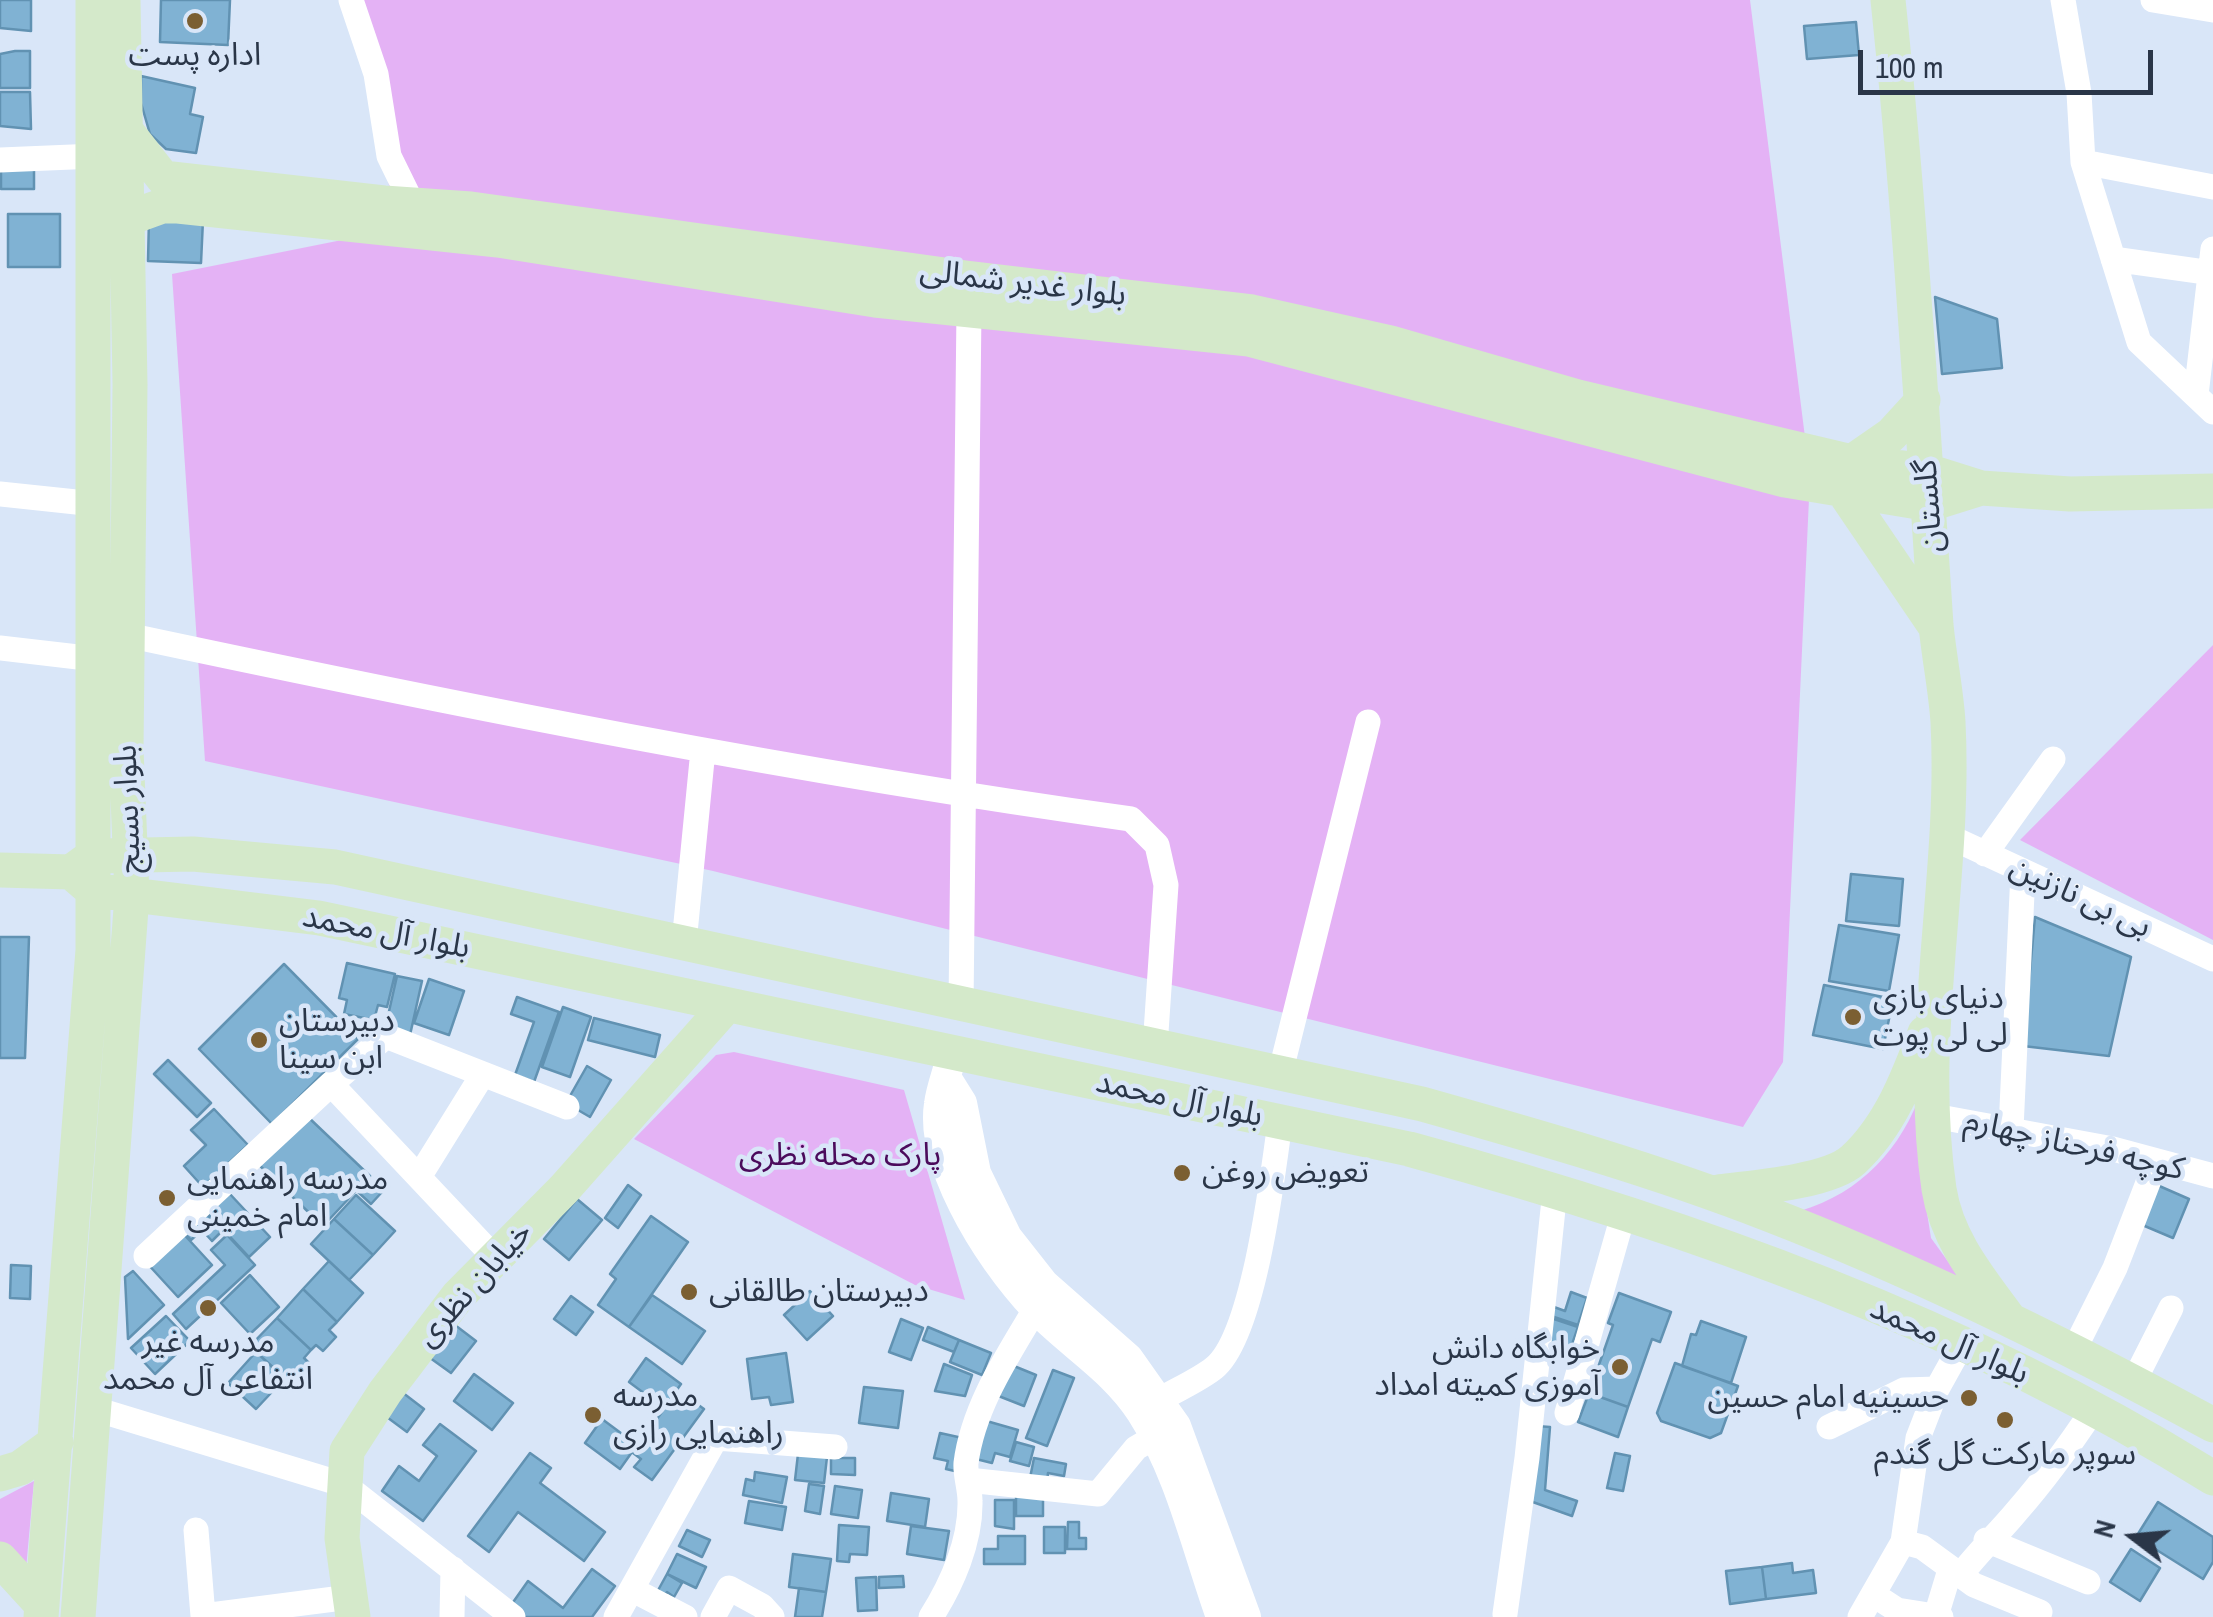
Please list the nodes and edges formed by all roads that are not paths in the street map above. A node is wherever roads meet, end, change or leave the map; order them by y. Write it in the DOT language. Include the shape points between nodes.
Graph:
graph roads {
  1 [pos="94,0"];
  2 [pos="123,0"];
  3 [pos="351,0"];
  4 [pos="1888,0"];
  5 [pos="2063,0"];
  6 [pos="2152,0"];
  7 [pos="2213,10"];
  8 [pos="127,132"];
  9 [pos="96,156"];
  10 [pos="0,160"];
  11 [pos="2083,162"];
  12 [pos="2213,186"];
  13 [pos="413,205"];
  14 [pos="129,218"];
  15 [pos="2113,258"];
  16 [pos="2212,265"];
  17 [pos="969,310"];
  18 [pos="112,385"];
  19 [pos="1923,400"];
  20 [pos="2204,403"];
  21 [pos="1848,477"];
  22 [pos="1929,487"];
  23 [pos="2213,491"];
  24 [pos="0,494"];
  25 [pos="95,504"];
  26 [pos="1936,628"];
  27 [pos="127,634"];
  28 [pos="0,648"];
  29 [pos="95,659"];
  30 [pos="1368,722"];
  31 [pos="703,750"];
  32 [pos="2052,760"];
  33 [pos="963,796"];
  34 [pos="1948,836"];
  35 [pos="1985,854"];
  36 [pos="133,857"];
  37 [pos="335,867"];
  38 [pos="0,870"];
  39 [pos="2023,872"];
  40 [pos="85,873"];
  41 [pos="132,895"];
  42 [pos="319,918"];
  43 [pos="684,944"];
  44 [pos="2213,959"];
  45 [pos="727,1004"];
  46 [pos="961,1005"];
  47 [pos="1932,1013"];
  48 [pos="1156,1047"];
  49 [pos="950,1066"];
  50 [pos="484,1074"];
  51 [pos="1280,1074"];
  52 [pos="330,1084"];
  53 [pos="1422,1104"];
  54 [pos="567,1107"];
  55 [pos="1934,1116"];
  56 [pos="1280,1122"];
  57 [pos="2011,1129"];
  58 [pos="1410,1150"];
  59 [pos="2156,1162"];
  60 [pos="2213,1176"];
  61 [pos="419,1177"];
  62 [pos="1554,1190"];
  63 [pos="1709,1193"];
  64 [pos="1624,1212"];
  65 [pos="146,1256"];
  66 [pos="496,1258"];
  67 [pos="1036,1308"];
  68 [pos="2171,1308"];
  69 [pos="2011,1322"];
  70 [pos="1962,1344"];
  71 [pos="2073,1352"];
  72 [pos="2134,1381"];
  73 [pos="1937,1390"];
  74 [pos="1160,1399"];
  75 [pos="95,1409"];
  76 [pos="2093,1410"];
  77 [pos="1567,1414"];
  78 [pos="2208,1422"];
  79 [pos="1828,1428"];
  80 [pos="1155,1437"];
  81 [pos="56,1442"];
  82 [pos="835,1447"];
  83 [pos="2172,1452"];
  84 [pos="0,1474"];
  85 [pos="2213,1478"];
  86 [pos="968,1480"];
  87 [pos="345,1484"];
  88 [pos="196,1530"];
  89 [pos="1986,1540"];
  90 [pos="1902,1542"];
  91 [pos="0,1559"];
  92 [pos="453,1569"];
  93 [pos="1955,1573"];
  94 [pos="2088,1582"];
  95 [pos="634,1590"];
  96 [pos="1874,1595"];
  97 [pos="352,1607"];
  98 [pos="41,1611"];
  99 [pos="2040,1612"];
  100 [pos="1505,1614"];
  101 [pos="78,1617"];
  102 [pos="452,1617"];
  103 [pos="513,1617"];
  104 [pos="616,1617"];
  105 [pos="686,1617"];
  106 [pos="713,1617"];
  107 [pos="772,1617"];
  108 [pos="932,1617"];
  109 [pos="1221,1617"];
  110 [pos="1246,1617"];
  111 [pos="1860,1617"];
  112 [pos="1939,1617"];
  1 -- 9 [label="main road, بلوار بسیج"];
  2 -- 8 [label="main road, بلوار بسیج"];
  3 -- 13 [label="street" via="376,74 389,156"];
  4 -- 19 [label="main road, گلستان"];
  5 -- 11 [label="street"];
  6 -- 7 [label="street"];
  8 -- 13 [label="main road, بلوار غدیر شمالی" via="163,178"];
  8 -- 14 [label="main road, بلوار بسیج"];
  9 -- 10 [label="street"];
  9 -- 18 [label="main road, بلوار بسیج"];
  11 -- 12 [label="street"];
  11 -- 15 [label="street"];
  13 -- 21 [label="main road, بلوار غدیر شمالی" via="1266,314 1391,342"];
  14 -- 17 [label="main road, بلوار غدیر شمالی" via="178,206 498,240"];
  14 -- 18 [label="main road, بلوار بسیج"];
  15 -- 16 [label="street"];
  15 -- 20 [label="street" via="2139,342"];
  16 -- 20 [label="street"];
  17 -- 21 [label="main road, بلوار غدیر شمالی" via="1249,340"];
  17 -- 33 [label="street"];
  18 -- 25 [label="main road, بلوار بسیج"];
  18 -- 27 [label="main road, بلوار بسیج"];
  19 -- 21 [label="main road"];
  19 -- 22 [label="main road, گلستان"];
  21 -- 22 [label="main road, بلوار غدیر شمالی"];
  21 -- 26 [label="main road"];
  22 -- 23 [label="main road" via="2070,494"];
  22 -- 26 [label="main road, گلستان"];
  24 -- 25 [label="street"];
  25 -- 29 [label="main road, بلوار بسیج"];
  26 -- 34 [label="main road, گلستان" via="1948,721"];
  27 -- 31 [label="street"];
  27 -- 36 [label="main road, بلوار بسیج"];
  28 -- 29 [label="street"];
  29 -- 40 [label="main road, بلوار بسیج"];
  30 -- 51 [label="street"];
  31 -- 33 [label="street"];
  31 -- 43 [label="street"];
  32 -- 35 [label="street"];
  33 -- 46 [label="street"];
  33 -- 48 [label="street" via="1132,820 1157,845 1166,885"];
  34 -- 35 [label="street, بی بی نازنین"];
  34 -- 47 [label="main road, گلستان"];
  35 -- 39 [label="street, بی بی نازنین"];
  36 -- 37 [label="main road, بلوار آل محمد" via="193,854"];
  36 -- 40 [label="main road, بلوار آل محمد"];
  36 -- 41 [label="main road, بلوار بسیج"];
  37 -- 42 [label="main road" via="320,871 313,882"];
  37 -- 43 [label="main road, بلوار آل محمد"];
  38 -- 40 [label="main road"];
  39 -- 44 [label="street, بی بی نازنین"];
  39 -- 57 [label="street"];
  40 -- 41 [label="main road, بلوار آل محمد"];
  40 -- 81 [label="main road, بلوار بسیج" via="93,950"];
  41 -- 42 [label="main road, بلوار آل محمد"];
  41 -- 75 [label="main road, بلوار بسیج"];
  42 -- 45 [label="main road, بلوار آل محمد"];
  43 -- 46 [label="main road, بلوار آل محمد"];
  45 -- 49 [label="main road, بلوار آل محمد"];
  45 -- 66 [label="main road, خیابان نظری"];
  46 -- 48 [label="main road, بلوار آل محمد"];
  47 -- 55 [label="main road, گلستان"];
  47 -- 63 [label="main road, گلستان" via="1900,1099 1851,1162 1793,1182"];
  48 -- 51 [label="main road, بلوار آل محمد"];
  49 -- 56 [label="main road, بلوار آل محمد"];
  49 -- 67 [label="street" via="938,1106 963,1204 987,1250"];
  49 -- 74 [label="street" via="976,1173 1007,1237 1044,1284 1113,1343"];
  50 -- 52 [label="street" via="386,1036"];
  50 -- 54 [label="street"];
  50 -- 61 [label="street"];
  51 -- 53 [label="main road, بلوار آل محمد"];
  52 -- 61 [label="street"];
  52 -- 65 [label="street"];
  53 -- 58 [label="main road"];
  53 -- 63 [label="main road, بلوار آل محمد"];
  55 -- 57 [label="street, کوچه فرحناز چهارم"];
  55 -- 69 [label="main road, گلستان" via="1939,1192 1956,1245"];
  56 -- 58 [label="main road, بلوار آل محمد"];
  56 -- 74 [label="street" via="1246,1304 1218,1366"];
  57 -- 59 [label="street, کوچه فرحناز چهارم"];
  58 -- 62 [label="main road, بلوار آل محمد"];
  59 -- 60 [label="street, کوچه فرحناز چهارم"];
  59 -- 71 [label="street" via="2116,1268"];
  61 -- 66 [label="street"];
  62 -- 64 [label="main road, بلوار آل محمد"];
  62 -- 100 [label="street"];
  63 -- 69 [label="main road, بلوار آل محمد"];
  64 -- 70 [label="main road, بلوار آل محمد" via="1723,1244"];
  64 -- 77 [label="street"];
  66 -- 87 [label="main road, خیابان نظری" via="458,1296 385,1392 347,1451"];
  67 -- 80 [label="street" via="1111,1375"];
  67 -- 86 [label="street" via="980,1412"];
  68 -- 72 [label="street"];
  69 -- 71 [label="main road, بلوار آل محمد"];
  70 -- 73 [label="street"];
  70 -- 76 [label="main road, بلوار آل محمد"];
  71 -- 72 [label="main road, بلوار آل محمد"];
  72 -- 78 [label="main road, بلوار آل محمد"];
  73 -- 79 [label="street" via="1904,1390"];
  73 -- 90 [label="street" via="1918,1438"];
  74 -- 110 [label="street" via="1189,1454"];
  75 -- 87 [label="street"];
  75 -- 101 [label="main road, بلوار بسیج"];
  76 -- 83 [label="main road, بلوار آل محمد"];
  76 -- 89 [label="street" via="2013,1516"];
  78 -- 83 [label="main road"];
  80 -- 86 [label="street" via="1136,1448 1098,1494"];
  80 -- 109 [label="street"];
  81 -- 84 [label="main road"];
  81 -- 98 [label="main road, بلوار بسیج"];
  82 -- 95 [label="street" via="716,1438"];
  83 -- 85 [label="main road, بلوار آل محمد"];
  86 -- 108 [label="street" via="967,1530"];
  87 -- 92 [label="street"];
  87 -- 97 [label="main road, خیابان نظری" via="342,1538"];
  88 -- 97 [label="street" via="203,1616"];
  89 -- 93 [label="street"];
  89 -- 94 [label="street"];
  90 -- 93 [label="street" via="1922,1547"];
  90 -- 96 [label="street"];
  91 -- 98 [label="main road"];
  92 -- 102 [label="street"];
  92 -- 103 [label="street"];
  93 -- 99 [label="street"];
  93 -- 112 [label="street"];
  95 -- 104 [label="street"];
  95 -- 105 [label="street"];
  96 -- 111 [label="street"];
  96 -- 112 [label="street" via="1898,1610"];
  106 -- 107 [label="street" via="728,1588"];
}
